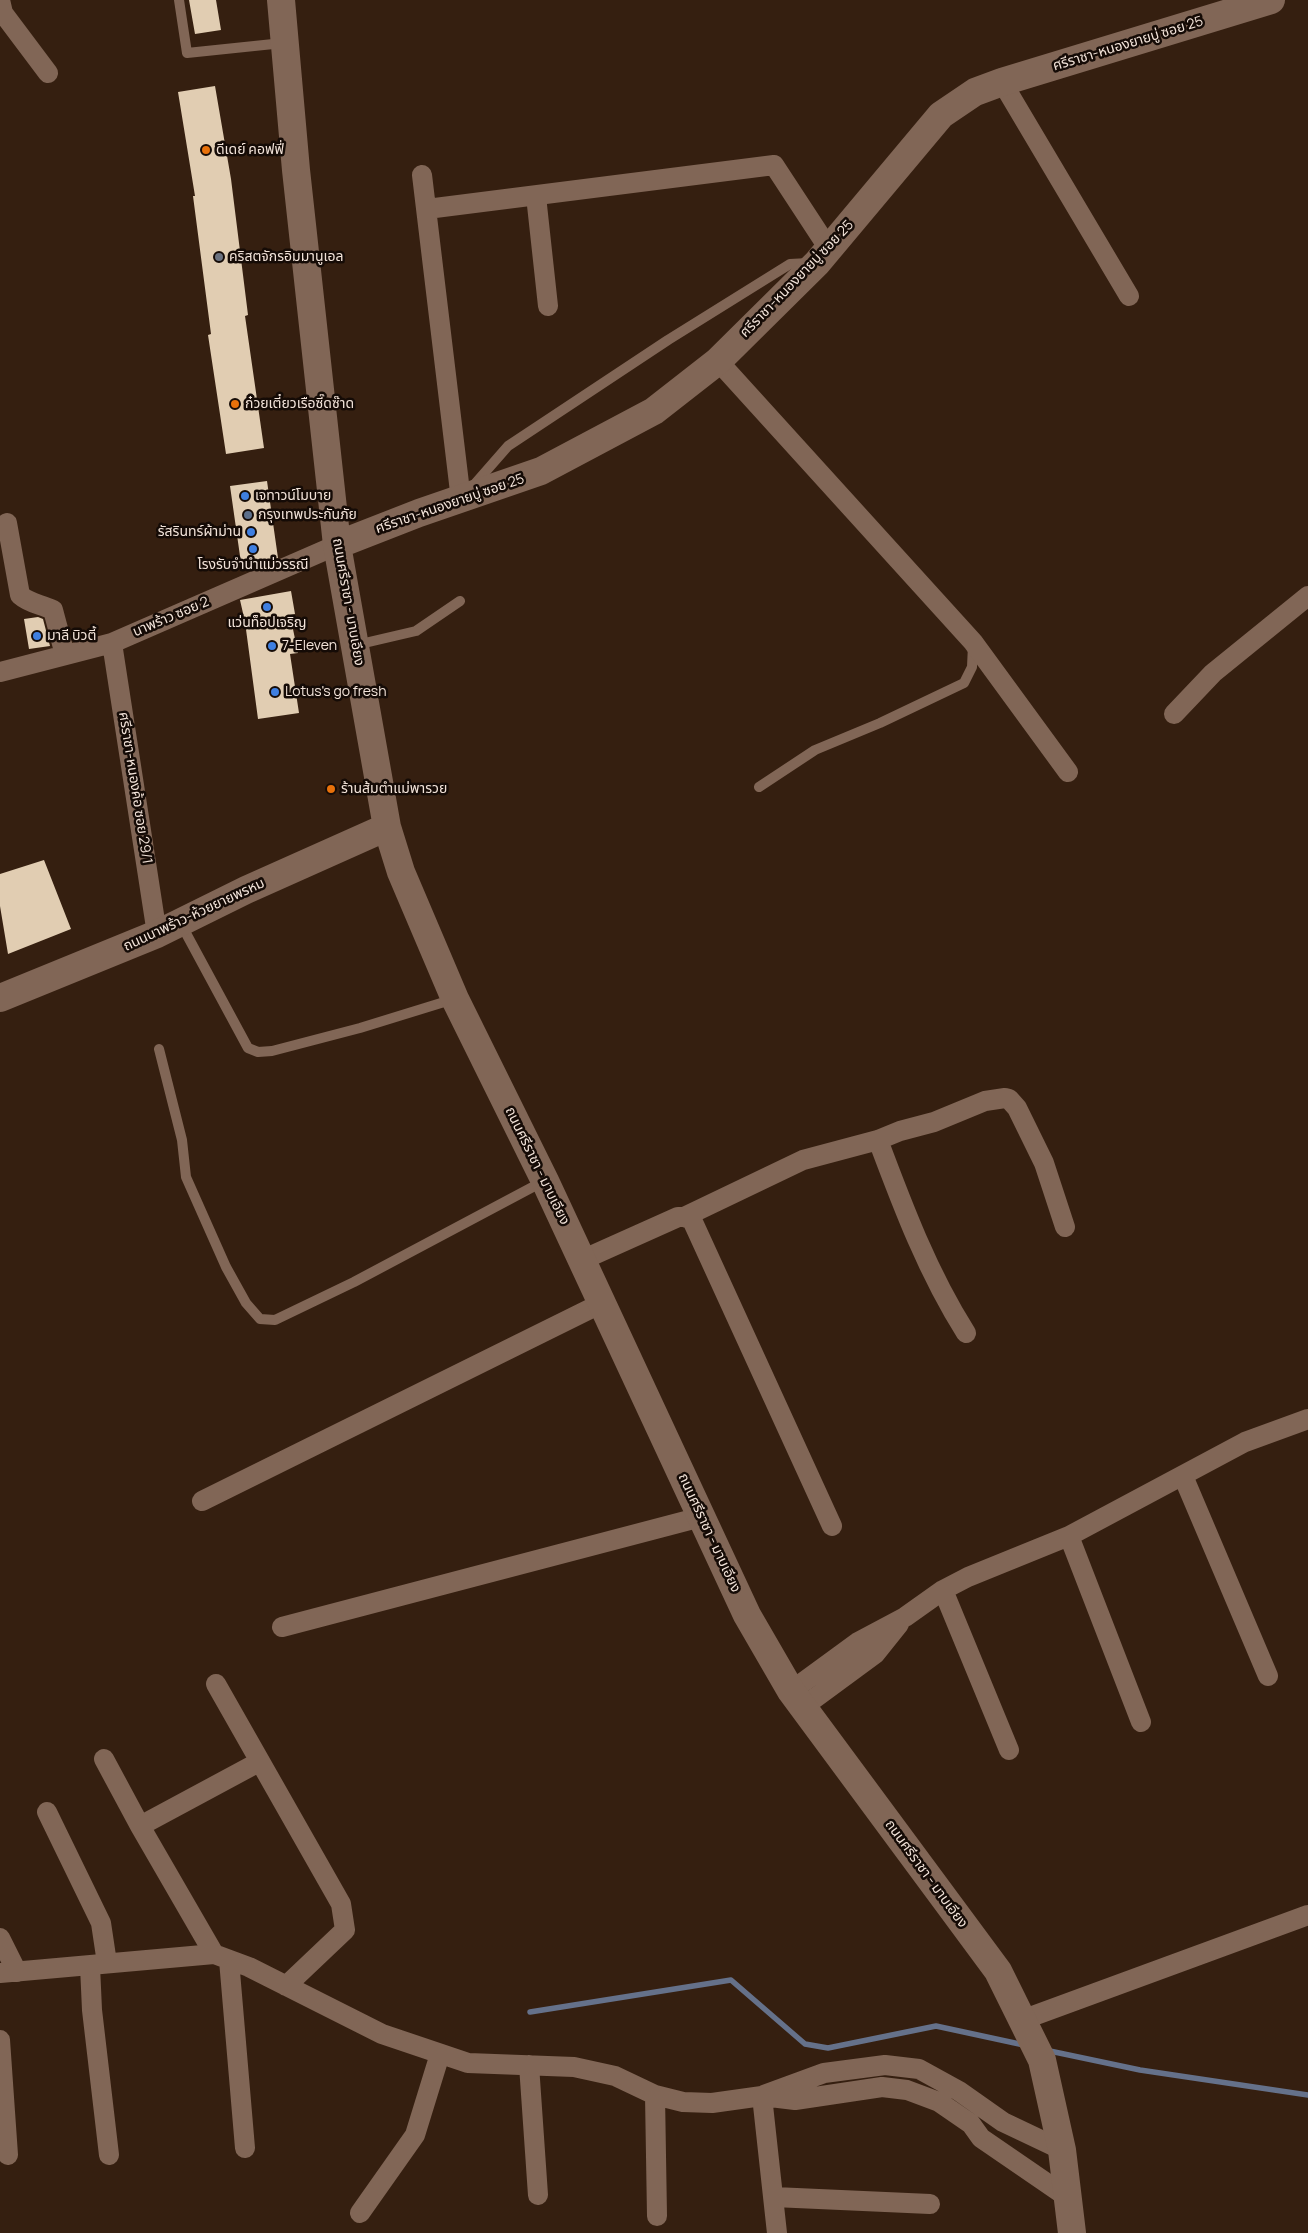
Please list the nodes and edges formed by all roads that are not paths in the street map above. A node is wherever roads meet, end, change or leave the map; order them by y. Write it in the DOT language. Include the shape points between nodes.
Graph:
graph roads {
  1 [pos="0,0"];
  2 [pos="179,0"];
  3 [pos="281,0"];
  4 [pos="1271,0"];
  5 [pos="284,43"];
  6 [pos="48,73"];
  7 [pos="1002,82"];
  8 [pos="422,175"];
  9 [pos="536,196"];
  10 [pos="427,209"];
  11 [pos="823,256"];
  12 [pos="1129,296"];
  13 [pos="548,306"];
  14 [pos="718,361"];
  15 [pos="461,500"];
  16 [pos="7,523"];
  17 [pos="337,545"];
  18 [pos="1308,596"];
  19 [pos="460,601"];
  20 [pos="112,642"];
  21 [pos="973,642"];
  22 [pos="355,645"];
  23 [pos="65,655"];
  24 [pos="0,672"];
  25 [pos="1174,714"];
  26 [pos="1068,772"];
  27 [pos="759,787"];
  28 [pos="387,828"];
  29 [pos="169,928"];
  30 [pos="0,998"];
  31 [pos="455,998"];
  32 [pos="159,1049"];
  33 [pos="878,1140"];
  34 [pos="545,1181"];
  35 [pos="684,1217"];
  36 [pos="1065,1227"];
  37 [pos="582,1260"];
  38 [pos="602,1304"];
  39 [pos="966,1333"];
  40 [pos="1306,1424"];
  41 [pos="1183,1476"];
  42 [pos="202,1501"];
  43 [pos="701,1517"];
  44 [pos="832,1526"];
  45 [pos="1069,1536"];
  46 [pos="943,1590"];
  47 [pos="282,1627"];
  48 [pos="1268,1676"];
  49 [pos="216,1684"];
  50 [pos="797,1699"];
  51 [pos="1141,1722"];
  52 [pos="1009,1750"];
  53 [pos="104,1759"];
  54 [pos="259,1762"];
  55 [pos="46,1812"];
  56 [pos="140,1826"];
  57 [pos="1308,1915"];
  58 [pos="0,1938"];
  59 [pos="221,1957"];
  60 [pos="99,1965"];
  61 [pos="9,1973"];
  62 [pos="286,1986"];
  63 [pos="1022,2020"];
  64 [pos="0,2040"];
  65 [pos="440,2054"];
  66 [pos="529,2065"];
  67 [pos="655,2095"];
  68 [pos="762,2096"];
  69 [pos="245,2148"];
  70 [pos="1062,2150"];
  71 [pos="8,2155"];
  72 [pos="109,2155"];
  73 [pos="538,2195"];
  74 [pos="774,2197"];
  75 [pos="1067,2197"];
  76 [pos="930,2204"];
  77 [pos="360,2213"];
  78 [pos="656,2216"];
  79 [pos="777,2233"];
  80 [pos="1072,2233"];
  1 -- 6 [label="street" via="3,13"];
  2 -- 5 [label="lane" via="188,53"];
  3 -- 5 [label="main road, ถนนศรีราชา - มาบเอียง"];
  4 -- 7 [label="main road, ศรีราชา-หนองยายบู่ ซอย 25"];
  5 -- 17 [label="main road, ถนนศรีราชา - มาบเอียง"];
  7 -- 11 [label="main road, ศรีราชา-หนองยายบู่ ซอย 25" via="975,92 941,115"];
  7 -- 12 [label="street"];
  8 -- 10 [label="street"];
  9 -- 10 [label="street"];
  9 -- 11 [label="street" via="774,166"];
  9 -- 13 [label="street"];
  10 -- 15 [label="street"];
  11 -- 14 [label="main road, ศรีราชา-หนองยายบู่ ซอย 25"];
  11 -- 15 [label="lane" via="790,264 765,278 508,446"];
  14 -- 15 [label="main road, ศรีราชา-หนองยายบู่ ซอย 25" via="654,411 541,471"];
  14 -- 21 [label="street"];
  15 -- 17 [label="main road, ศรีราชา-หนองยายบู่ ซอย 25"];
  16 -- 23 [label="street" via="20,595 27,602 43,604 53,610"];
  17 -- 20 [label="street, นาพร้าว ซอย 2"];
  17 -- 22 [label="main road, ถนนศรีราชา - มาบเอียง"];
  18 -- 25 [label="street" via="1213,673"];
  19 -- 22 [label="lane" via="416,631"];
  20 -- 23 [label="street, นาพร้าว ซอย 2"];
  20 -- 29 [label="street, ศรีราชา-หนองค้อ ซอย 29/1"];
  21 -- 26 [label="street"];
  21 -- 27 [label="lane" via="972,667 964,683 815,750"];
  22 -- 28 [label="main road, ถนนศรีราชา - มาบเอียง"];
  23 -- 24 [label="street, นาพร้าว ซอย 2"];
  28 -- 29 [label="main road, ถนนนาพร้าว-ห้วยยายพรหม"];
  28 -- 31 [label="main road, ถนนศรีราชา - มาบเอียง" via="401,872"];
  29 -- 30 [label="main road, ถนนนาพร้าว-ห้วยยายพรหม"];
  29 -- 31 [label="lane" via="248,1048 258,1052 360,1028"];
  31 -- 34 [label="main road, ถนนศรีราชา - มาบเอียง"];
  32 -- 34 [label="lane" via="182,1140 186,1177 226,1267 246,1304 260,1319 275,1320 354,1282"];
  33 -- 35 [label="street" via="803,1160"];
  33 -- 36 [label="street" via="985,1101 1009,1099 1017,1108 1044,1163"];
  33 -- 39 [label="street" via="908,1220 945,1301"];
  34 -- 37 [label="main road, ถนนศรีราชา - มาบเอียง"];
  35 -- 37 [label="street"];
  35 -- 44 [label="street" via="692,1220"];
  37 -- 38 [label="main road, ถนนศรีราชา - มาบเอียง"];
  38 -- 42 [label="street"];
  38 -- 43 [label="main road, ถนนศรีราชา - มาบเอียง"];
  40 -- 41 [label="street" via="1245,1442"];
  41 -- 45 [label="street"];
  41 -- 48 [label="street"];
  43 -- 47 [label="street"];
  43 -- 50 [label="main road, ถนนศรีราชา - มาบเอียง" via="747,1615"];
  45 -- 46 [label="street"];
  45 -- 51 [label="street"];
  46 -- 50 [label="street" via="905,1617 875,1654"];
  46 -- 52 [label="street"];
  49 -- 54 [label="street"];
  50 -- 63 [label="main road, ถนนศรีราชา - มาบเอียง" via="998,1971"];
  53 -- 56 [label="street"];
  54 -- 56 [label="street"];
  54 -- 62 [label="street" via="341,1904 346,1930"];
  55 -- 60 [label="street" via="101,1923"];
  56 -- 59 [label="street"];
  57 -- 63 [label="street"];
  58 -- 61 [label="street"];
  59 -- 60 [label="street"];
  59 -- 62 [label="street"];
  59 -- 69 [label="street"];
  60 -- 61 [label="street"];
  60 -- 72 [label="street" via="92,2010"];
  62 -- 65 [label="street" via="382,2034"];
  63 -- 70 [label="main road, ถนนศรีราชา - มาบเอียง" via="1042,2060"];
  64 -- 71 [label="street"];
  65 -- 66 [label="street" via="468,2063"];
  65 -- 77 [label="street" via="415,2135"];
  66 -- 67 [label="street" via="574,2067 616,2076"];
  66 -- 73 [label="street"];
  67 -- 68 [label="street" via="683,2102 712,2103"];
  67 -- 78 [label="street"];
  68 -- 70 [label="street" via="824,2074 885,2065 920,2069 1003,2122"];
  68 -- 74 [label="street"];
  68 -- 75 [label="street" via="795,2100 882,2087 907,2090 940,2102 971,2124 981,2138"];
  70 -- 75 [label="main road, ถนนศรีราชา - มาบเอียง"];
  74 -- 76 [label="street"];
  74 -- 79 [label="street"];
  75 -- 80 [label="main road, ถนนศรีราชา - มาบเอียง"];
}
